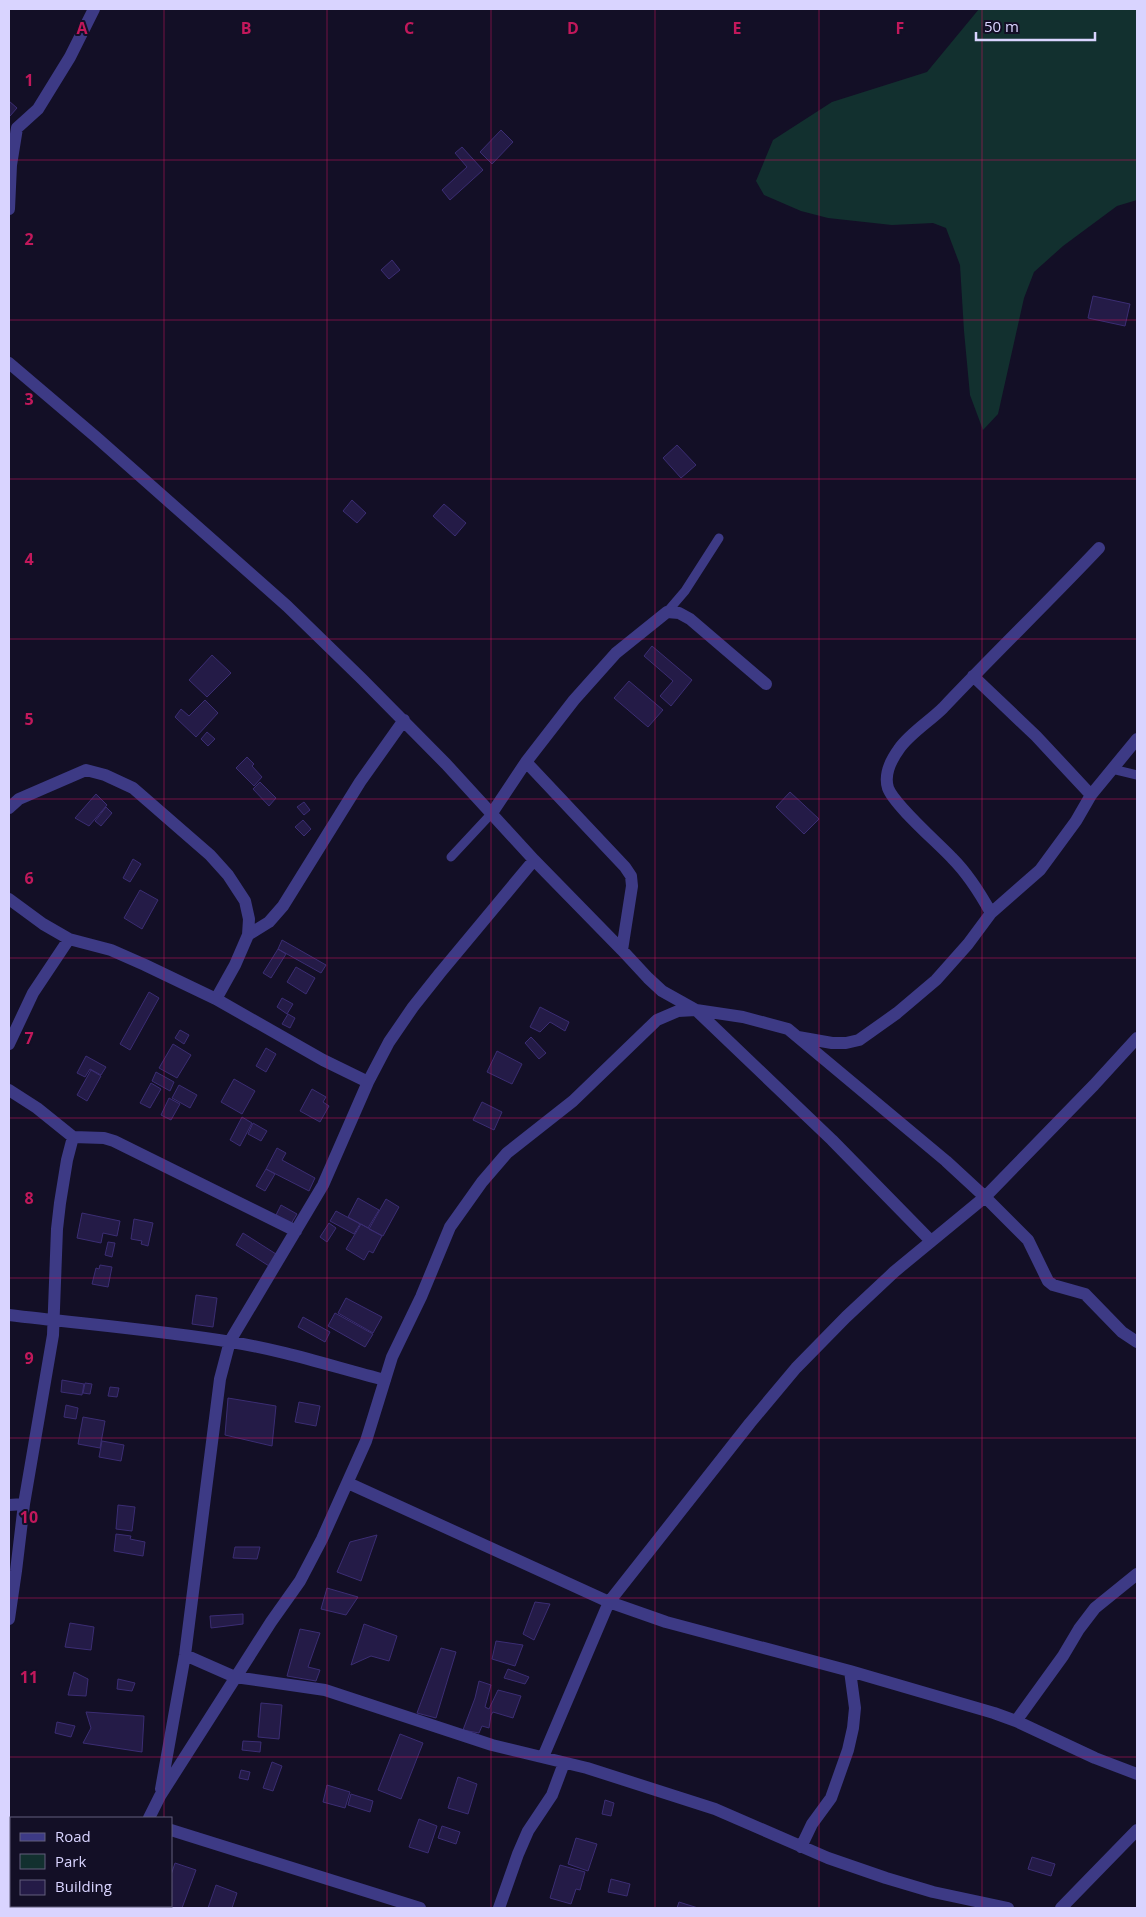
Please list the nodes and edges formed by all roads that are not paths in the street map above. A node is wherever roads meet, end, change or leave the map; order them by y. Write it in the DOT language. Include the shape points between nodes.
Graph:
graph roads {
  1 [pos="94,9"];
  2 [pos="13,126"];
  3 [pos="9,209"];
  4 [pos="9,363"];
  5 [pos="718,538"];
  6 [pos="1099,548"];
  7 [pos="667,612"];
  8 [pos="973,676"];
  9 [pos="766,684"];
  10 [pos="404,720"];
  11 [pos="1137,738"];
  12 [pos="526,762"];
  13 [pos="1112,769"];
  14 [pos="1137,775"];
  15 [pos="1091,796"];
  16 [pos="9,808"];
  17 [pos="492,813"];
  18 [pos="451,857"];
  19 [pos="534,860"];
  20 [pos="9,899"];
  21 [pos="991,913"];
  22 [pos="248,935"];
  23 [pos="69,939"];
  24 [pos="622,950"];
  25 [pos="216,1000"];
  26 [pos="696,1010"];
  27 [pos="796,1036"];
  28 [pos="1137,1038"];
  29 [pos="9,1044"];
  30 [pos="368,1082"];
  31 [pos="9,1090"];
  32 [pos="74,1137"];
  33 [pos="984,1197"];
  34 [pos="296,1231"];
  35 [pos="931,1241"];
  36 [pos="9,1315"];
  37 [pos="55,1321"];
  38 [pos="230,1342"];
  39 [pos="1137,1342"];
  40 [pos="385,1380"];
  41 [pos="348,1483"];
  42 [pos="24,1504"];
  43 [pos="9,1505"];
  44 [pos="1137,1574"];
  45 [pos="608,1602"];
  46 [pos="9,1620"];
  47 [pos="185,1655"];
  48 [pos="850,1671"];
  49 [pos="235,1678"];
  50 [pos="1016,1720"];
  51 [pos="542,1757"];
  52 [pos="564,1763"];
  53 [pos="1137,1774"];
  54 [pos="160,1796"];
  55 [pos="150,1817"];
  56 [pos="172,1830"];
  57 [pos="1137,1830"];
  58 [pos="801,1847"];
  59 [pos="420,1908"];
  60 [pos="499,1908"];
  61 [pos="1008,1908"];
  62 [pos="1061,1908"];
  1 -- 2 [label="street" via="70,57 38,109"];
  2 -- 3 [label="street"];
  4 -- 10 [label="street" via="287,606"];
  5 -- 7 [label="lane" via="685,591"];
  6 -- 8 [label="street"];
  7 -- 9 [label="street" via="679,613 690,619"];
  7 -- 12 [label="street" via="616,652"];
  8 -- 15 [label="street" via="1036,736"];
  8 -- 21 [label="street" via="900,748 887,777 888,789 900,805 953,859 978,889"];
  10 -- 17 [label="street"];
  10 -- 22 [label="street" via="360,782 283,906 270,922"];
  11 -- 13 [label="street"];
  12 -- 17 [label="street"];
  12 -- 24 [label="street" via="631,876"];
  13 -- 14 [label="lane"];
  13 -- 15 [label="street"];
  15 -- 21 [label="street" via="1040,870"];
  16 -- 22 [label="street" via="19,798 86,770 124,782 210,855 228,875 245,901 250,919"];
  17 -- 18 [label="lane"];
  17 -- 19 [label="street"];
  19 -- 24 [label="street"];
  19 -- 30 [label="street" via="413,1007 389,1042"];
  20 -- 23 [label="street"];
  21 -- 27 [label="street" via="936,980 859,1040 832,1043"];
  22 -- 25 [label="street"];
  23 -- 25 [label="street" via="126,956"];
  23 -- 29 [label="street" via="33,993"];
  24 -- 26 [label="street" via="662,992"];
  25 -- 30 [label="street"];
  26 -- 27 [label="street" via="760,1021 788,1029"];
  26 -- 35 [label="street" via="832,1140"];
  26 -- 40 [label="street" via="678,1011 657,1020 573,1101 506,1153 450,1227 392,1357"];
  27 -- 33 [label="street" via="946,1161"];
  28 -- 33 [label="street"];
  30 -- 34 [label="street" via="323,1185"];
  31 -- 32 [label="street"];
  32 -- 34 [label="street" via="114,1141"];
  32 -- 37 [label="street" via="67,1160 58,1220"];
  33 -- 35 [label="street"];
  33 -- 39 [label="street" via="1028,1240 1053,1285 1085,1294 1122,1332"];
  34 -- 38 [label="street"];
  35 -- 45 [label="street" via="894,1272 796,1368"];
  36 -- 37 [label="street"];
  37 -- 38 [label="street" via="147,1329"];
  37 -- 42 [label="street"];
  38 -- 40 [label="street" via="265,1348"];
  38 -- 47 [label="street" via="220,1379"];
  40 -- 41 [label="street" via="366,1441"];
  41 -- 45 [label="street"];
  41 -- 49 [label="street" via="300,1581"];
  42 -- 43 [label="street"];
  42 -- 46 [label="street"];
  44 -- 50 [label="street" via="1095,1608"];
  45 -- 48 [label="street" via="666,1622"];
  45 -- 51 [label="street"];
  47 -- 49 [label="street"];
  47 -- 54 [label="street"];
  48 -- 50 [label="street"];
  48 -- 58 [label="street" via="855,1708 848,1750 831,1798 812,1824"];
  49 -- 51 [label="street" via="325,1690 482,1742"];
  49 -- 54 [label="street"];
  50 -- 53 [label="street" via="1095,1758"];
  51 -- 52 [label="street"];
  52 -- 58 [label="street" via="715,1810"];
  52 -- 60 [label="street" via="552,1794 528,1831"];
  54 -- 55 [label="street"];
  56 -- 59 [label="street"];
  57 -- 62 [label="street"];
  58 -- 61 [label="street" via="933,1892"];
}
